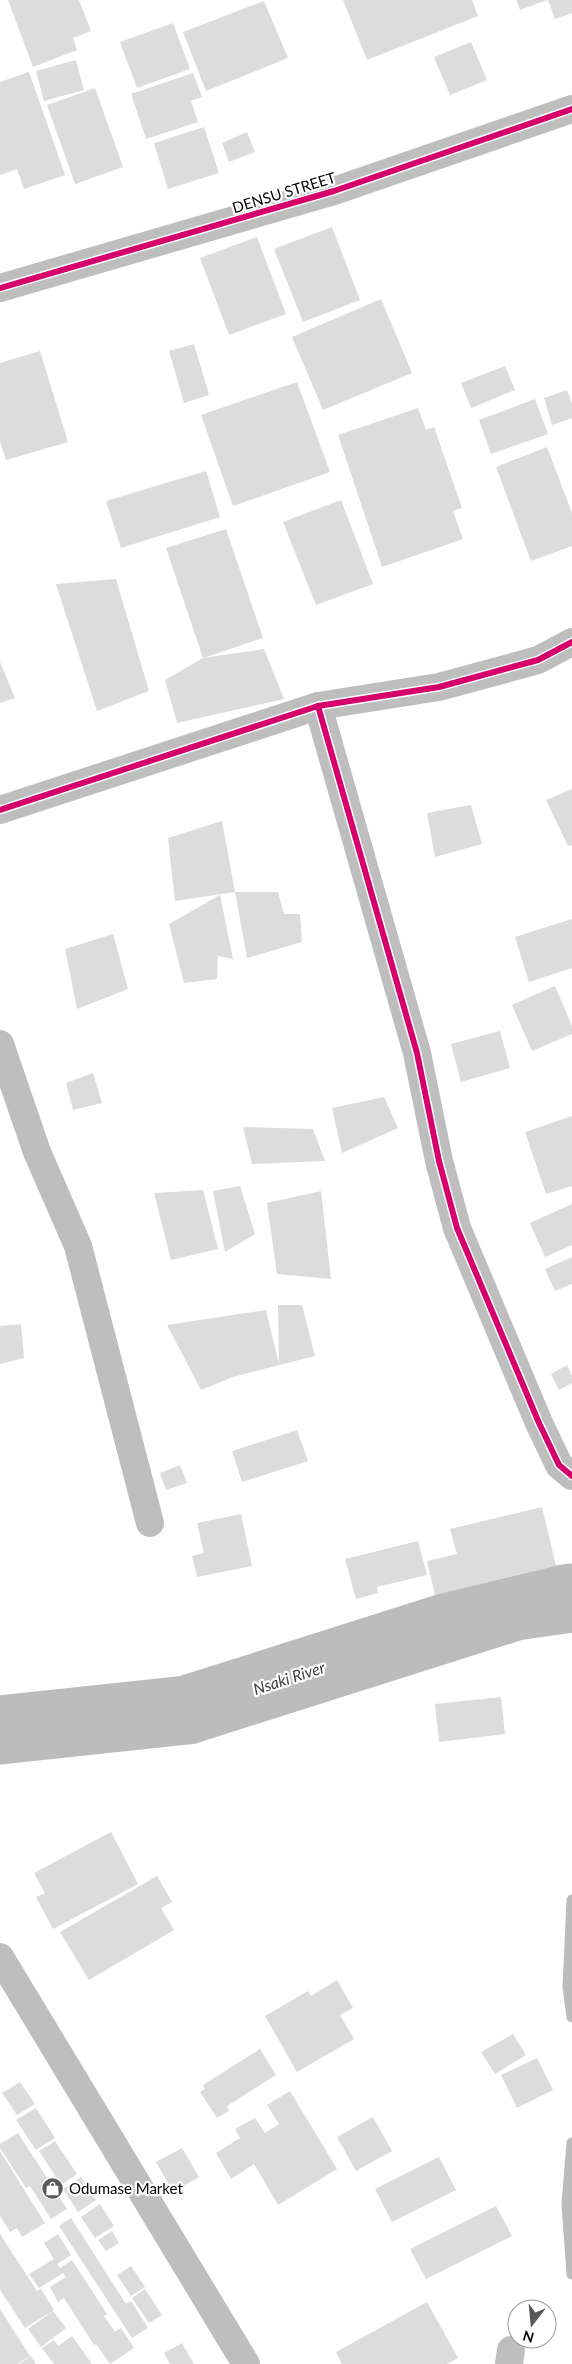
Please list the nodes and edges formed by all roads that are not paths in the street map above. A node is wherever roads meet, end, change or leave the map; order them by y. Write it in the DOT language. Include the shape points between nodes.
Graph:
graph roads {
  1 [pos="572,109"];
  2 [pos="0,288"];
  3 [pos="572,642"];
  4 [pos="318,706"];
  5 [pos="0,810"];
  6 [pos="0,1044"];
  7 [pos="572,1476"];
  8 [pos="150,1523"];
  9 [pos="0,1957"];
  10 [pos="246,2364"];
  1 -- 2 [label="street, DENSU STREET" via="334,191"];
  3 -- 4 [label="street" via="538,660 439,687"];
  4 -- 5 [label="street"];
  4 -- 7 [label="street" via="417,1053 439,1161 457,1228 539,1423 559,1465"];
  6 -- 8 [label="street" via="37,1152 78,1246"];
  9 -- 10 [label="street"];
}
